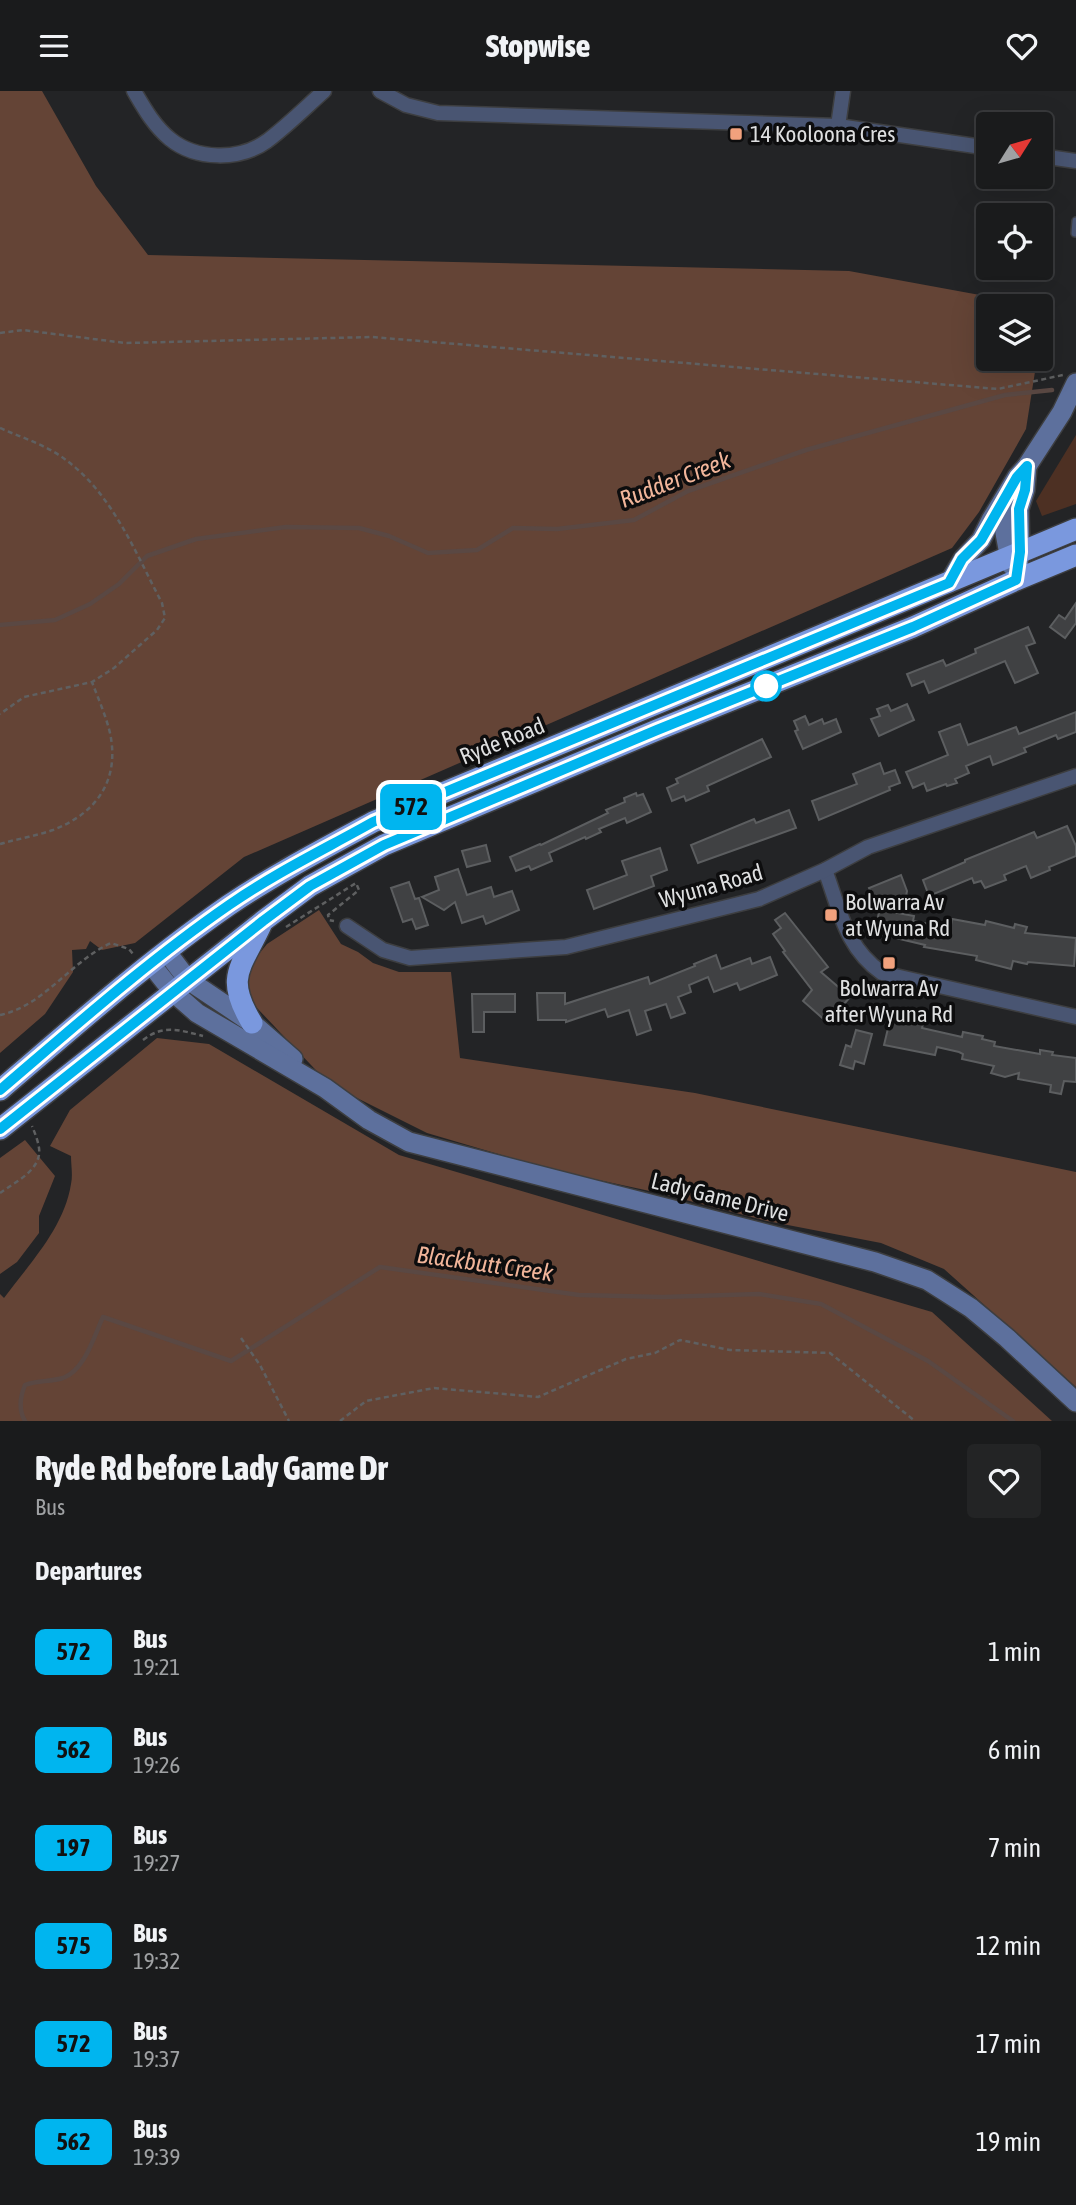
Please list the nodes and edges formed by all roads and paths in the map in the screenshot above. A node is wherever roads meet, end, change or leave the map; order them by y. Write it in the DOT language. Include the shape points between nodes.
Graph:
graph roads {
  1 [pos="134,91"];
  2 [pos="324,91"];
  3 [pos="380,91"];
  4 [pos="843,91"];
  5 [pos="838,126"];
  6 [pos="976,146"];
  7 [pos="1054,158"];
  8 [pos="1076,161"];
  9 [pos="1076,221"];
  10 [pos="1075,233"];
  11 [pos="0,333"];
  12 [pos="1071,379"];
  13 [pos="0,428"];
  14 [pos="1027,466"];
  15 [pos="1005,497"];
  16 [pos="1076,529"];
  17 [pos="1014,554"];
  18 [pos="1076,555"];
  19 [pos="1016,580"];
  20 [pos="949,583"];
  21 [pos="92,682"];
  22 [pos="0,714"];
  23 [pos="1076,776"];
  24 [pos="0,844"];
  25 [pos="825,870"];
  26 [pos="263,921"];
  27 [pos="347,926"];
  28 [pos="285,927"];
  29 [pos="150,956"];
  30 [pos="181,986"];
  31 [pos="0,1015"];
  32 [pos="1076,1017"];
  33 [pos="252,1023"];
  34 [pos="143,1040"];
  35 [pos="213,1040"];
  36 [pos="325,1088"];
  37 [pos="0,1090"];
  38 [pos="32,1126"];
  39 [pos="0,1129"];
  40 [pos="0,1193"];
  41 [pos="243,1340"];
  42 [pos="1076,1402"];
  43 [pos="289,1421"];
  44 [pos="340,1421"];
  45 [pos="915,1421"];
  1 -- 2 [label="street" via="150,119 171,140 192,151 220,156 246,152 265,142"];
  3 -- 5 [label="street" via="406,106 438,113"];
  4 -- 5 [label="street"];
  5 -- 6 [label="street"];
  7 -- 8 [label="street"];
  9 -- 10 [label="lane"];
  11 -- 12 [label="path" via="23,330 125,343 372,337 998,389"];
  12 -- 14 [label="main road" via="1062,412"];
  13 -- 21 [label="path" via="55,453 94,485 111,506 162,603 165,618 157,630"];
  14 -- 15 [label="main road"];
  14 -- 17 [label="main road"];
  15 -- 17 [label="main road" via="1004,533"];
  15 -- 20 [label="main road"];
  16 -- 17 [label="highway, Ryde Road"];
  17 -- 19 [label="main road"];
  17 -- 20 [label="highway, Ryde Road"];
  18 -- 19 [label="highway"];
  19 -- 26 [label="highway" via="913,627 384,845 310,886"];
  20 -- 29 [label="highway, Ryde Road" via="373,822 292,866"];
  21 -- 22 [label="path" via="24,698"];
  21 -- 24 [label="path" via="110,731 113,756 108,782 80,816 53,830"];
  23 -- 25 [label="street, Wyuna Road" via="868,847"];
  25 -- 27 [label="street, Wyuna Road" via="759,899 566,947 410,958 383,950"];
  25 -- 32 [label="street" via="851,941 864,959 882,972"];
  26 -- 30 [label="highway"];
  26 -- 33 [label="highway" via="236,977 239,998"];
  27 -- 28 [label="path" via="328,915 359,890 356,883"];
  29 -- 30 [label="main road, Lady Game Drive"];
  29 -- 31 [label="path" via="111,943 103,946 35,1000 16,1012"];
  29 -- 37 [label="highway, Ryde Road"];
  30 -- 33 [label="main road, Lady Game Drive"];
  30 -- 36 [label="main road, Lady Game Drive" via="197,1013"];
  30 -- 39 [label="highway"];
  33 -- 36 [label="main road, Lady Game Drive"];
  34 -- 35 [label="path" via="162,1029"];
  36 -- 42 [label="main road, Lady Game Drive" via="409,1142 875,1262 927,1280 971,1308"];
  38 -- 40 [label="path" via="38,1160"];
  41 -- 43 [label="path"];
  44 -- 45 [label="path" via="366,1401 434,1388 538,1397 680,1341 730,1350 830,1353"];
}
